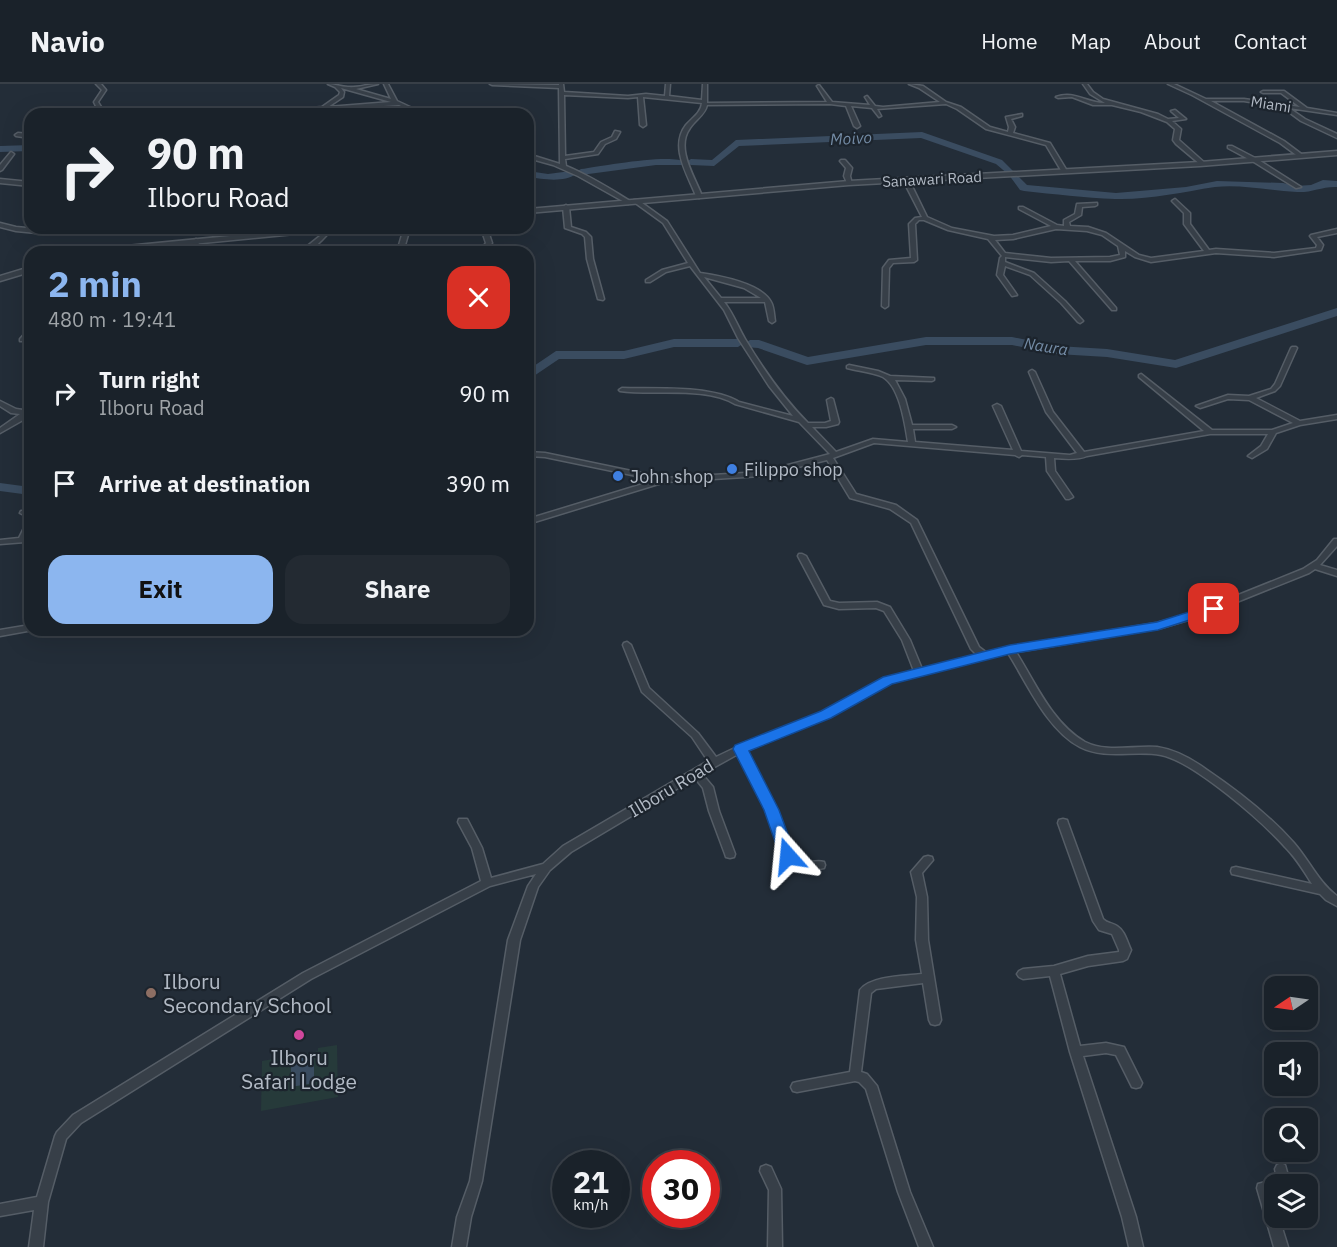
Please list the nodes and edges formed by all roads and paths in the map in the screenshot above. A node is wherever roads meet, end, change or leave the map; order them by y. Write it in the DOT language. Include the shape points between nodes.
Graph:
graph roads {
  1 [pos="98,84"];
  2 [pos="330,84"];
  3 [pos="376,84"];
  4 [pos="386,84"];
  5 [pos="492,84"];
  6 [pos="668,84"];
  7 [pos="705,84"];
  8 [pos="912,84"];
  9 [pos="928,84"];
  10 [pos="1085,84"];
  11 [pos="1170,84"];
  12 [pos="524,85"];
  13 [pos="819,86"];
  14 [pos="918,86"];
  15 [pos="340,88"];
  16 [pos="561,88"];
  17 [pos="1263,92"];
  18 [pos="645,93"];
  19 [pos="667,97"];
  20 [pos="867,97"];
  21 [pos="1058,97"];
  22 [pos="1205,100"];
  23 [pos="398,102"];
  24 [pos="705,103"];
  25 [pos="830,103"];
  26 [pos="945,103"];
  27 [pos="1113,103"];
  28 [pos="848,104"];
  29 [pos="1281,105"];
  30 [pos="874,107"];
  31 [pos="97,108"];
  32 [pos="320,108"];
  33 [pos="336,108"];
  34 [pos="410,108"];
  35 [pos="1307,110"];
  36 [pos="1173,111"];
  37 [pos="1337,114"];
  38 [pos="879,116"];
  39 [pos="1020,116"];
  40 [pos="1168,120"];
  41 [pos="643,125"];
  42 [pos="857,126"];
  43 [pos="617,132"];
  44 [pos="1010,133"];
  45 [pos="18,135"];
  46 [pos="24,136"];
  47 [pos="1337,136"];
  48 [pos="1230,147"];
  49 [pos="1337,153"];
  50 [pos="11,154"];
  51 [pos="1301,156"];
  52 [pos="534,158"];
  53 [pos="562,158"];
  54 [pos="1254,160"];
  55 [pos="843,161"];
  56 [pos="1203,164"];
  57 [pos="563,167"];
  58 [pos="0,169"];
  59 [pos="1064,171"];
  60 [pos="906,180"];
  61 [pos="0,181"];
  62 [pos="24,183"];
  63 [pos="850,183"];
  64 [pos="1298,187"];
  65 [pos="699,196"];
  66 [pos="1175,201"];
  67 [pos="632,202"];
  68 [pos="1095,204"];
  69 [pos="566,207"];
  70 [pos="1021,208"];
  71 [pos="534,210"];
  72 [pos="925,218"];
  73 [pos="0,225"];
  74 [pos="1056,227"];
  75 [pos="1067,227"];
  76 [pos="24,231"];
  77 [pos="1337,231"];
  78 [pos="273,234"];
  79 [pos="324,234"];
  80 [pos="990,237"];
  81 [pos="196,241"];
  82 [pos="146,246"];
  83 [pos="196,246"];
  84 [pos="311,246"];
  85 [pos="1121,246"];
  86 [pos="1207,251"];
  87 [pos="1003,259"];
  88 [pos="1070,259"];
  89 [pos="692,264"];
  90 [pos="24,271"];
  91 [pos="698,274"];
  92 [pos="0,279"];
  93 [pos="648,281"];
  94 [pos="1014,295"];
  95 [pos="602,299"];
  96 [pos="719,300"];
  97 [pos="767,300"];
  98 [pos="885,306"];
  99 [pos="1114,309"];
  100 [pos="772,321"];
  101 [pos="1080,321"];
  102 [pos="24,338"];
  103 [pos="22,340"];
  104 [pos="1294,348"];
  105 [pos="849,368"];
  106 [pos="1032,372"];
  107 [pos="1141,376"];
  108 [pos="890,378"];
  109 [pos="932,378"];
  110 [pos="622,390"];
  111 [pos="1250,398"];
  112 [pos="831,400"];
  113 [pos="0,403"];
  114 [pos="997,406"];
  115 [pos="1200,406"];
  116 [pos="24,413"];
  117 [pos="24,416"];
  118 [pos="1337,417"];
  119 [pos="803,423"];
  120 [pos="1299,423"];
  121 [pos="909,427"];
  122 [pos="952,427"];
  123 [pos="0,431"];
  124 [pos="1210,432"];
  125 [pos="1273,432"];
  126 [pos="912,444"];
  127 [pos="534,454"];
  128 [pos="1019,454"];
  129 [pos="832,456"];
  130 [pos="1083,456"];
  131 [pos="1252,456"];
  132 [pos="1050,457"];
  133 [pos="664,480"];
  134 [pos="1069,497"];
  135 [pos="534,520"];
  136 [pos="24,536"];
  137 [pos="1337,541"];
  138 [pos="0,542"];
  139 [pos="802,556"];
  140 [pos="1313,566"];
  141 [pos="1337,573"];
  142 [pos="24,629"];
  143 [pos="0,633"];
  144 [pos="627,645"];
  145 [pos="1010,650"];
  146 [pos="985,656"];
  147 [pos="919,673"];
  148 [pos="740,749"];
  149 [pos="714,762"];
  150 [pos="697,774"];
  151 [pos="463,822"];
  152 [pos="1063,823"];
  153 [pos="730,854"];
  154 [pos="928,860"];
  155 [pos="819,865"];
  156 [pos="546,867"];
  157 [pos="1236,871"];
  158 [pos="488,883"];
  159 [pos="1321,890"];
  160 [pos="1337,902"];
  161 [pos="1054,971"];
  162 [pos="1023,974"];
  163 [pos="927,978"];
  164 [pos="935,1020"];
  165 [pos="1076,1052"];
  166 [pos="855,1076"];
  167 [pos="1136,1083"];
  168 [pos="797,1087"];
  169 [pos="1281,1169"];
  170 [pos="766,1171"];
  171 [pos="42,1202"];
  172 [pos="0,1210"];
  173 [pos="36,1247"];
  174 [pos="459,1247"];
  175 [pos="775,1247"];
  176 [pos="926,1247"];
  177 [pos="1136,1247"];
  178 [pos="1281,1247"];
  1 -- 31 [label="street" via="104,90 96,102"];
  2 -- 15 [label="street"];
  3 -- 15 [label="street"];
  4 -- 23 [label="street"];
  5 -- 12 [label="street"];
  6 -- 19 [label="street"];
  7 -- 24 [label="street"];
  8 -- 14 [label="street"];
  9 -- 14 [label="street"];
  10 -- 27 [label="street" via="1089,92"];
  11 -- 22 [label="street"];
  12 -- 16 [label="street"];
  13 -- 25 [label="street"];
  14 -- 26 [label="street"];
  15 -- 23 [label="street"];
  15 -- 32 [label="street" via="341,96"];
  16 -- 18 [label="street" via="628,97"];
  16 -- 53 [label="street"];
  17 -- 35 [label="street" via="1282,92"];
  18 -- 19 [label="street"];
  18 -- 41 [label="street"];
  19 -- 24 [label="street"];
  20 -- 30 [label="street"];
  21 -- 27 [label="street" via="1073,96 1093,104"];
  22 -- 29 [label="street, Miami" via="1244,99"];
  22 -- 51 [label="street"];
  23 -- 33 [label="street"];
  23 -- 34 [label="street"];
  24 -- 25 [label="street"];
  24 -- 65 [label="street" via="683,137 686,164"];
  25 -- 28 [label="street"];
  26 -- 30 [label="street"];
  26 -- 44 [label="street" via="988,128"];
  27 -- 40 [label="street"];
  28 -- 30 [label="street"];
  28 -- 42 [label="street"];
  29 -- 35 [label="street, Miami"];
  29 -- 47 [label="street"];
  30 -- 38 [label="street"];
  35 -- 37 [label="street, Miami"];
  36 -- 40 [label="street" via="1184,118"];
  39 -- 44 [label="street" via="1008,118"];
  40 -- 56 [label="street" via="1178,129 1178,143"];
  43 -- 53 [label="street" via="596,153"];
  44 -- 59 [label="street" via="1048,144"];
  45 -- 46 [label="street"];
  48 -- 54 [label="street"];
  49 -- 51 [label="street, Sanawari Road"];
  50 -- 58 [label="street"];
  51 -- 54 [label="street, Sanawari Road"];
  52 -- 57 [label="street"];
  53 -- 57 [label="street"];
  54 -- 56 [label="street, Sanawari Road"];
  54 -- 64 [label="street"];
  55 -- 63 [label="street" via="849,168"];
  56 -- 59 [label="street, Sanawari Road"];
  57 -- 67 [label="street"];
  59 -- 60 [label="street, Sanawari Road"];
  60 -- 63 [label="street, Sanawari Road"];
  60 -- 72 [label="street"];
  61 -- 62 [label="street"];
  63 -- 65 [label="street, Sanawari Road"];
  65 -- 67 [label="street, Sanawari Road"];
  66 -- 86 [label="street" via="1187,213 1187,224"];
  67 -- 69 [label="street, Sanawari Road"];
  67 -- 89 [label="street" via="663,219"];
  68 -- 75 [label="street" via="1079,205 1078,215 1066,221"];
  69 -- 71 [label="street, Sanawari Road"];
  69 -- 95 [label="street" via="568,228 588,237"];
  70 -- 74 [label="street"];
  72 -- 80 [label="street" via="950,229"];
  72 -- 98 [label="street" via="912,224 914,260 890,262 886,268"];
  73 -- 76 [label="street"];
  74 -- 75 [label="street"];
  74 -- 80 [label="street" via="1013,237"];
  75 -- 85 [label="street" via="1097,231"];
  77 -- 86 [label="street" via="1313,236 1319,249 1287,254"];
  78 -- 81 [label="street"];
  79 -- 84 [label="street"];
  80 -- 87 [label="street"];
  81 -- 82 [label="street"];
  81 -- 83 [label="street"];
  85 -- 86 [label="street" via="1151,260"];
  85 -- 88 [label="street" via="1121,257"];
  87 -- 88 [label="street"];
  87 -- 94 [label="street" via="1000,274"];
  87 -- 101 [label="street" via="1032,274"];
  88 -- 99 [label="street"];
  89 -- 91 [label="street"];
  89 -- 93 [label="street" via="664,271"];
  90 -- 92 [label="street"];
  91 -- 96 [label="street"];
  91 -- 97 [label="street" via="731,281"];
  96 -- 97 [label="street"];
  96 -- 119 [label="street" via="771,385"];
  97 -- 100 [label="street"];
  102 -- 103 [label="street"];
  104 -- 111 [label="street" via="1278,385"];
  105 -- 108 [label="street"];
  106 -- 130 [label="street" via="1050,412"];
  107 -- 124 [label="street"];
  108 -- 109 [label="street"];
  108 -- 121 [label="street" via="898,390"];
  110 -- 119 [label="street" via="731,397 737,403"];
  111 -- 115 [label="street" via="1228,397"];
  111 -- 120 [label="street"];
  112 -- 119 [label="street" via="835,422"];
  113 -- 116 [label="street"];
  114 -- 128 [label="street"];
  117 -- 123 [label="street"];
  118 -- 120 [label="street"];
  119 -- 129 [label="street"];
  120 -- 125 [label="street"];
  121 -- 122 [label="street"];
  121 -- 126 [label="street"];
  124 -- 125 [label="street"];
  124 -- 130 [label="street"];
  125 -- 131 [label="street" via="1264,447"];
  126 -- 128 [label="street"];
  126 -- 129 [label="street" via="873,441"];
  127 -- 133 [label="street"];
  128 -- 132 [label="street"];
  129 -- 133 [label="street" via="761,474"];
  129 -- 146 [label="street" via="853,496 893,507 914,522 975,649"];
  130 -- 132 [label="street"];
  132 -- 134 [label="street" via="1052,471"];
  133 -- 135 [label="street"];
  136 -- 138 [label="street" via="22,540"];
  137 -- 140 [label="street, Ilboru Road"];
  139 -- 147 [label="street" via="827,603 887,609 906,640"];
  140 -- 141 [label="street"];
  140 -- 145 [label="street, Ilboru Road" via="1214,609 1158,626"];
  142 -- 143 [label="street"];
  144 -- 149 [label="street" via="645,690 695,735"];
  145 -- 146 [label="street, Ilboru Road"];
  145 -- 159 [label="street" via="1045,704 1074,739 1102,751 1159,751 1194,768 1248,806 1284,839"];
  146 -- 147 [label="street, Ilboru Road"];
  147 -- 148 [label="street, Ilboru Road" via="888,681 826,714"];
  148 -- 149 [label="street, Ilboru Road"];
  148 -- 155 [label="street" via="794,865"];
  149 -- 150 [label="street, Ilboru Road"];
  150 -- 153 [label="street" via="708,787"];
  150 -- 156 [label="street, Ilboru Road" via="567,849"];
  151 -- 158 [label="street" via="477,848"];
  152 -- 161 [label="street" via="1098,921 1103,927 1116,929 1125,950 1119,958 1088,961"];
  154 -- 163 [label="street" via="916,872 922,897 921,940"];
  156 -- 158 [label="street"];
  156 -- 174 [label="street, Ilboru Road" via="533,886 514,940 476,1181"];
  157 -- 159 [label="street"];
  158 -- 171 [label="street" via="307,976 77,1119 61,1136"];
  159 -- 160 [label="street"];
  161 -- 162 [label="street"];
  161 -- 165 [label="street"];
  163 -- 164 [label="street"];
  163 -- 166 [label="street" via="874,985 866,990"];
  165 -- 167 [label="street" via="1106,1048 1120,1051"];
  165 -- 177 [label="street"];
  166 -- 168 [label="street"];
  166 -- 176 [label="street" via="871,1086 904,1192"];
  169 -- 178 [label="street" via="1284,1183 1263,1188"];
  170 -- 175 [label="street" via="775,1188"];
  171 -- 172 [label="street"];
  171 -- 173 [label="street"];
}
